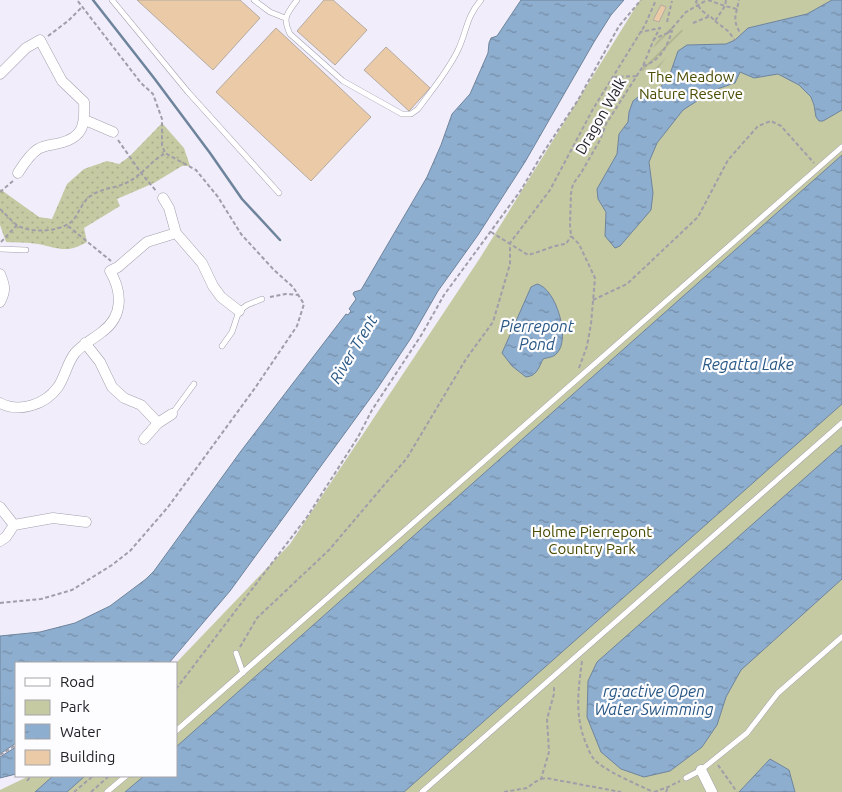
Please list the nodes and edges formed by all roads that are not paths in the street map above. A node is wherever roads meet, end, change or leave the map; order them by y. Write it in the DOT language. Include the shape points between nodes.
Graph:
graph roads {
  1 [pos="112,0"];
  2 [pos="254,0"];
  3 [pos="297,0"];
  4 [pos="481,0"];
  5 [pos="285,18"];
  6 [pos="0,74"];
  7 [pos="85,120"];
  8 [pos="113,132"];
  9 [pos="842,147"];
  10 [pos="18,173"];
  11 [pos="279,192"];
  12 [pos="163,198"];
  13 [pos="176,233"];
  14 [pos="0,249"];
  15 [pos="26,250"];
  16 [pos="0,274"];
  17 [pos="262,299"];
  18 [pos="0,302"];
  19 [pos="240,311"];
  20 [pos="85,343"];
  21 [pos="222,346"];
  22 [pos="194,384"];
  23 [pos="0,403"];
  24 [pos="172,414"];
  25 [pos="158,423"];
  26 [pos="842,423"];
  27 [pos="144,438"];
  28 [pos="0,507"];
  29 [pos="86,522"];
  30 [pos="14,525"];
  31 [pos="0,541"];
  32 [pos="842,637"];
  33 [pos="236,653"];
  34 [pos="243,673"];
  35 [pos="178,730"];
  36 [pos="701,770"];
  37 [pos="125,777"];
  38 [pos="686,778"];
  39 [pos="107,792"];
  40 [pos="422,792"];
  41 [pos="712,792"];
  1 -- 11 [label="lane" via="188,92"];
  2 -- 5 [label="lane"];
  3 -- 5 [label="lane"];
  4 -- 5 [label="lane" via="468,19 451,62 411,114 393,110 333,73 290,34"];
  6 -- 7 [label="street" via="26,48 40,40 62,82 84,102"];
  7 -- 8 [label="street"];
  7 -- 10 [label="street" via="74,138 35,150"];
  9 -- 34 [label="lane"];
  12 -- 13 [label="street"];
  13 -- 19 [label="street" via="202,264 221,297"];
  13 -- 20 [label="street" via="147,242 114,269 120,298 118,312 104,331"];
  14 -- 15 [label="lane"];
  16 -- 18 [label="street" via="5,288"];
  17 -- 19 [label="lane"];
  19 -- 21 [label="lane"];
  20 -- 23 [label="street" via="74,354 57,388 46,399 27,407 8,407"];
  20 -- 25 [label="street" via="100,362 112,387 124,398 141,405"];
  22 -- 24 [label="lane"];
  24 -- 25 [label="street"];
  25 -- 27 [label="street"];
  26 -- 40 [label="lane"];
  28 -- 30 [label="street"];
  29 -- 30 [label="street" via="53,518"];
  30 -- 31 [label="street"];
  32 -- 36 [label="lane" via="778,693 746,733"];
  33 -- 34 [label="lane"];
  34 -- 35 [label="lane"];
  36 -- 38 [label="lane"];
  36 -- 41 [label="street"];
  37 -- 39 [label="lane"];
}
